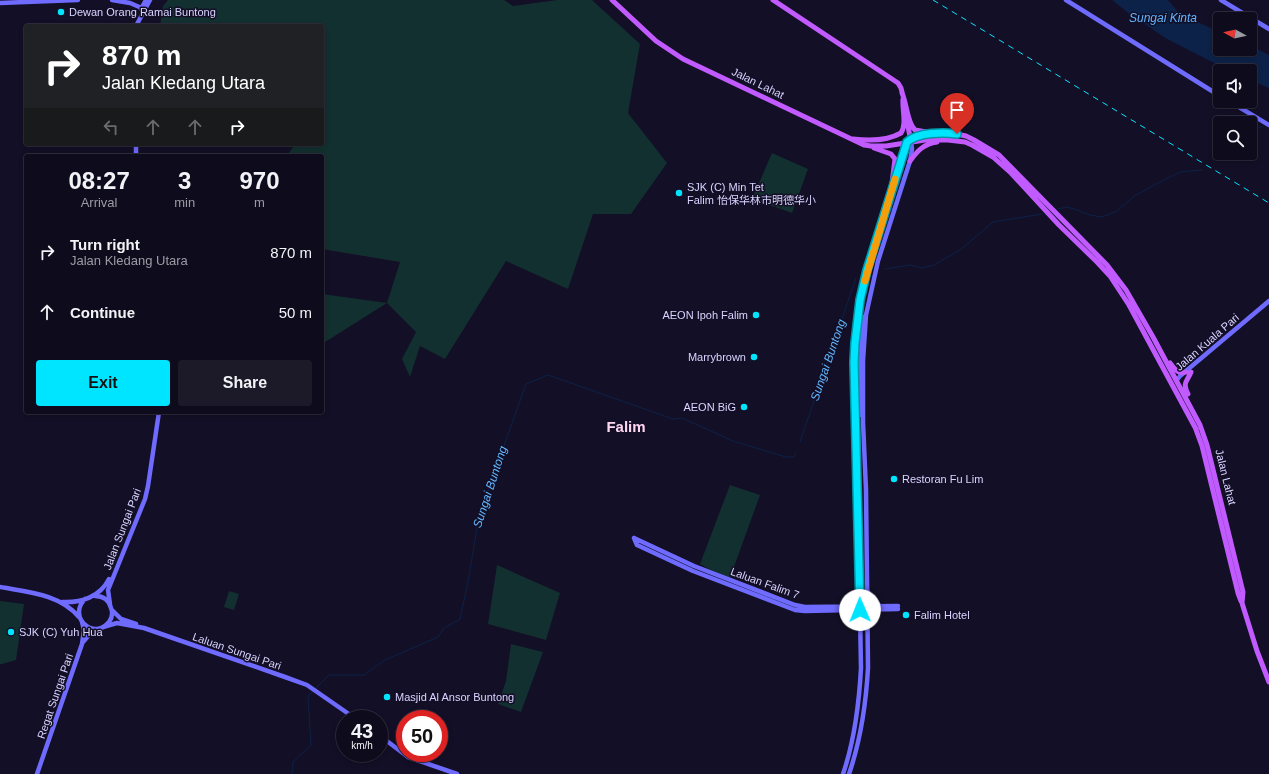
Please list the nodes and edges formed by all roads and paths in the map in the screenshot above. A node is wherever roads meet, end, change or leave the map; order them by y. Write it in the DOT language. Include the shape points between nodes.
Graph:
graph roads {
  1 [pos="78,0"];
  2 [pos="112,0"];
  3 [pos="146,0"];
  4 [pos="150,0"];
  5 [pos="612,0"];
  6 [pos="773,0"];
  7 [pos="1066,0"];
  8 [pos="1221,0"];
  9 [pos="0,3"];
  10 [pos="143,8"];
  11 [pos="136,24"];
  12 [pos="1269,29"];
  13 [pos="1213,92"];
  14 [pos="902,93"];
  15 [pos="903,99"];
  16 [pos="1241,108"];
  17 [pos="1269,125"];
  18 [pos="932,133"];
  19 [pos="849,138"];
  20 [pos="948,140"];
  21 [pos="909,141"];
  22 [pos="871,146"];
  23 [pos="910,161"];
  24 [pos="895,178"];
  25 [pos="891,191"];
  26 [pos="1269,301"];
  27 [pos="1146,339"];
  28 [pos="1165,358"];
  29 [pos="1188,372"];
  30 [pos="1177,380"];
  31 [pos="159,414"];
  32 [pos="1198,427"];
  33 [pos="148,480"];
  34 [pos="634,538"];
  35 [pos="0,587"];
  36 [pos="859,588"];
  37 [pos="867,589"];
  38 [pos="93,596"];
  39 [pos="86,598"];
  40 [pos="62,602"];
  41 [pos="110,604"];
  42 [pos="848,608"];
  43 [pos="860,608"];
  44 [pos="867,608"];
  45 [pos="880,608"];
  46 [pos="898,608"];
  47 [pos="112,610"];
  48 [pos="79,617"];
  49 [pos="82,622"];
  50 [pos="867,622"];
  51 [pos="860,625"];
  52 [pos="103,627"];
  53 [pos="144,628"];
  54 [pos="97,629"];
  55 [pos="82,644"];
  56 [pos="1269,682"];
  57 [pos="344,710"];
  58 [pos="388,742"];
  59 [pos="37,774"];
  60 [pos="458,774"];
  61 [pos="843,774"];
  62 [pos="848,774"];
  1 -- 9 [label="main road"];
  2 -- 10 [label="main road"];
  3 -- 10 [label="main road"];
  4 -- 10 [label="main road"];
  5 -- 19 [label="main road, Jalan Lahat" via="656,41 683,59"];
  6 -- 14 [label="main road" via="898,83"];
  7 -- 13 [label="main road"];
  8 -- 12 [label="main road"];
  10 -- 11 [label="main road"];
  14 -- 15 [label="main road"];
  14 -- 18 [label="main road" via="913,129"];
  15 -- 19 [label="main road" via="904,124 901,133 872,140"];
  15 -- 21 [label="main road"];
  16 -- 17 [label="main road"];
  18 -- 21 [label="main road"];
  18 -- 28 [label="main road" via="966,136 999,155 1107,265 1126,290"];
  19 -- 22 [label="main road, Jalan Lahat"];
  20 -- 21 [label="main road, Jalan Lahat"];
  20 -- 23 [label="main road" via="924,146"];
  20 -- 27 [label="main road, Jalan Lahat" via="965,142 984,151 1010,173 1110,276 1129,305"];
  21 -- 22 [label="main road, Jalan Lahat"];
  21 -- 23 [label="main road" via="912,149"];
  21 -- 24 [label="main road"];
  22 -- 25 [label="main road" via="894,156"];
  23 -- 24 [label="main road" via="905,157"];
  23 -- 37 [label="main road" via="878,261 866,315 863,422"];
  24 -- 25 [label="main road"];
  25 -- 36 [label="main road" via="867,270 860,300 855,343"];
  26 -- 29 [label="main road, Jalan Kuala Pari"];
  27 -- 30 [label="main road" via="1171,377"];
  27 -- 32 [label="main road"];
  28 -- 29 [label="main road" via="1178,372"];
  28 -- 30 [label="main road"];
  29 -- 30 [label="main road, Jalan Kuala Pari"];
  29 -- 32 [label="main road" via="1184,386"];
  30 -- 32 [label="main road" via="1177,388"];
  31 -- 33 [label="main road, Jalan Sungai Pari"];
  32 -- 56 [label="main road, Jalan Lahat" via="1207,445 1227,524 1243,592 1242,603 1256,651"];
  33 -- 38 [label="main road" via="136,516 108,581 102,590"];
  33 -- 41 [label="main road, Jalan Sungai Pari" via="145,499 108,590"];
  34 -- 42 [label="main road, Laluan Falim 7" via="694,566 795,605"];
  35 -- 40 [label="main road" via="32,592"];
  36 -- 42 [label="main road"];
  36 -- 43 [label="main road"];
  37 -- 44 [label="main road"];
  37 -- 45 [label="main road"];
  38 -- 39 [label="main road"];
  38 -- 41 [label="main road" via="100,596"];
  39 -- 40 [label="main road" via="73,603"];
  39 -- 48 [label="main road" via="80,607"];
  40 -- 48 [label="main road"];
  41 -- 47 [label="main road"];
  42 -- 43 [label="main road, Laluan Falim 7"];
  42 -- 51 [label="main road"];
  43 -- 44 [label="main road, Laluan Falim 7"];
  43 -- 51 [label="main road"];
  44 -- 45 [label="main road, Laluan Falim 7"];
  44 -- 50 [label="main road"];
  45 -- 46 [label="main road, Laluan Falim 7"];
  45 -- 50 [label="main road"];
  47 -- 52 [label="main road" via="110,620"];
  47 -- 53 [label="main road" via="121,619"];
  48 -- 49 [label="main road"];
  49 -- 54 [label="main road" via="89,628"];
  49 -- 55 [label="main road, Regat Sungai Pari"];
  50 -- 62 [label="main road" via="868,668 862,727"];
  51 -- 61 [label="main road" via="860,694 856,726"];
  52 -- 53 [label="main road, Laluan Sungai Pari" via="117,623"];
  52 -- 54 [label="main road"];
  53 -- 57 [label="main road, Laluan Sungai Pari" via="307,685"];
  54 -- 55 [label="main road"];
  55 -- 59 [label="main road, Regat Sungai Pari"];
  58 -- 60 [label="main road" via="408,757"];
}
